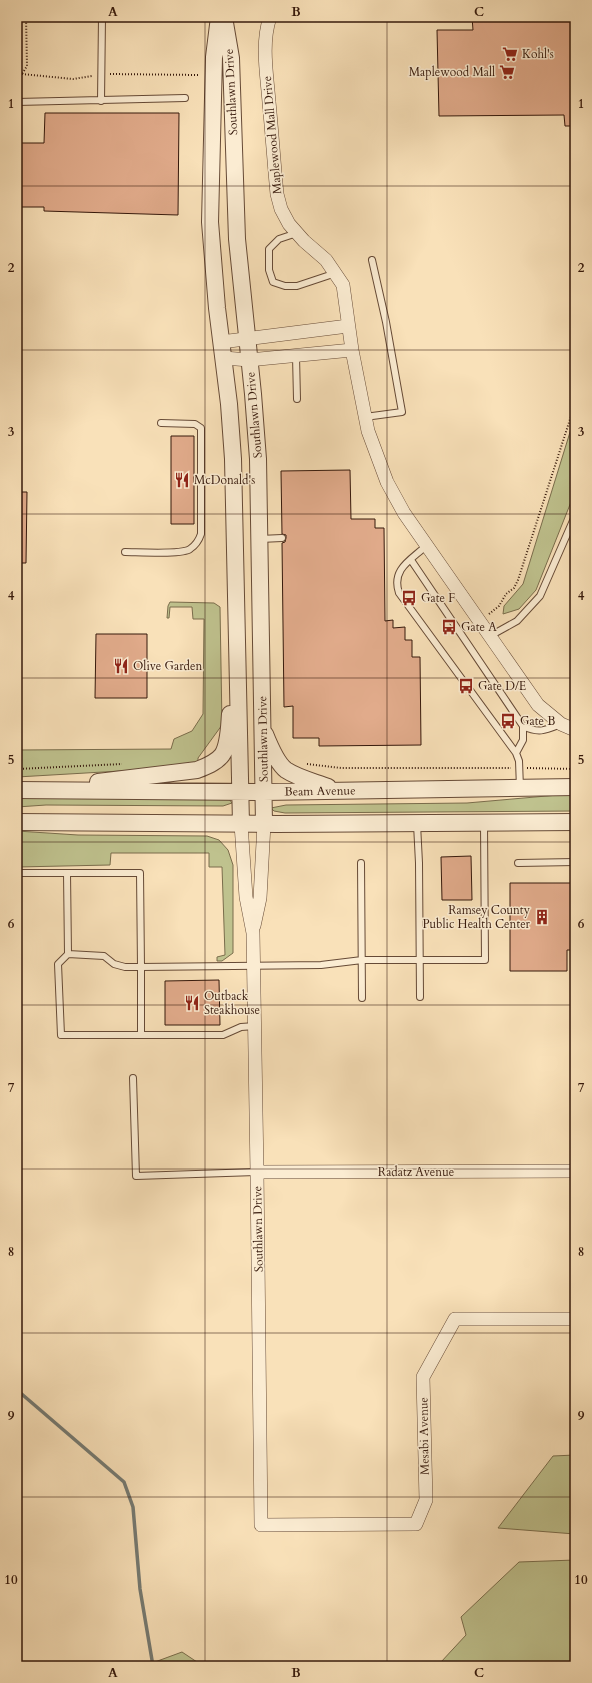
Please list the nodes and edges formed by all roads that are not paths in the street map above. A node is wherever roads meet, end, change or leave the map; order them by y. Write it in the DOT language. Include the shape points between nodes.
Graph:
graph roads {
  1 [pos="102,17"];
  2 [pos="219,17"];
  3 [pos="224,17"];
  4 [pos="270,17"];
  5 [pos="185,98"];
  6 [pos="102,101"];
  7 [pos="17,102"];
  8 [pos="297,233"];
  9 [pos="372,260"];
  10 [pos="336,273"];
  11 [pos="348,326"];
  12 [pos="247,339"];
  13 [pos="221,342"];
  14 [pos="352,350"];
  15 [pos="296,356"];
  16 [pos="224,358"];
  17 [pos="249,360"];
  18 [pos="297,399"];
  19 [pos="365,417"];
  20 [pos="161,423"];
  21 [pos="575,516"];
  22 [pos="282,538"];
  23 [pos="258,539"];
  24 [pos="426,546"];
  25 [pos="124,552"];
  26 [pos="411,560"];
  27 [pos="489,636"];
  28 [pos="238,651"];
  29 [pos="561,724"];
  30 [pos="523,726"];
  31 [pos="263,728"];
  32 [pos="575,730"];
  33 [pos="516,753"];
  34 [pos="575,787"];
  35 [pos="520,788"];
  36 [pos="17,790"];
  37 [pos="36,790"];
  38 [pos="337,790"];
  39 [pos="241,792"];
  40 [pos="264,792"];
  41 [pos="17,822"];
  42 [pos="484,822"];
  43 [pos="575,822"];
  44 [pos="417,823"];
  45 [pos="241,824"];
  46 [pos="264,824"];
  47 [pos="575,862"];
  48 [pos="361,863"];
  49 [pos="518,863"];
  50 [pos="17,873"];
  51 [pos="67,873"];
  52 [pos="253,933"];
  53 [pos="68,954"];
  54 [pos="362,960"];
  55 [pos="421,960"];
  56 [pos="253,966"];
  57 [pos="141,967"];
  58 [pos="420,997"];
  59 [pos="362,998"];
  60 [pos="254,1026"];
  61 [pos="141,1034"];
  62 [pos="133,1078"];
  63 [pos="575,1171"];
  64 [pos="257,1172"];
  65 [pos="575,1318"];
  66 [pos="261,1525"];
  1 -- 6 [label="lane"];
  2 -- 13 [label="street, Southlawn Drive" via="214,57 210,222"];
  3 -- 12 [label="street, Southlawn Drive" via="231,58 237,239"];
  4 -- 8 [label="street, Maplewood Mall Drive" via="267,26 266,54 277,194 288,224"];
  5 -- 6 [label="lane"];
  6 -- 7 [label="lane"];
  8 -- 10 [label="street, Maplewood Mall Drive"];
  8 -- 10 [label="lane" via="279,239 269,249 269,270 273,282 297,286"];
  9 -- 19 [label="lane" via="402,412"];
  10 -- 11 [label="street, Maplewood Mall Drive" via="343,285"];
  11 -- 12 [label="street"];
  11 -- 14 [label="street, Maplewood Mall Drive"];
  12 -- 13 [label="street"];
  12 -- 17 [label="street, Southlawn Drive"];
  13 -- 16 [label="street, Southlawn Drive"];
  14 -- 15 [label="street"];
  14 -- 19 [label="street, Maplewood Mall Drive"];
  15 -- 17 [label="street"];
  15 -- 18 [label="lane"];
  16 -- 17 [label="street"];
  16 -- 28 [label="street, Southlawn Drive" via="233,459"];
  17 -- 23 [label="street, Southlawn Drive" via="258,459"];
  19 -- 24 [label="street, Maplewood Mall Drive" via="387,482"];
  20 -- 25 [label="lane" via="195,424 201,428 201,534 198,542 189,550"];
  21 -- 27 [label="lane" via="540,596 517,621"];
  22 -- 23 [label="lane"];
  23 -- 31 [label="street, Southlawn Drive"];
  24 -- 26 [label="lane"];
  24 -- 27 [label="street, Maplewood Mall Drive"];
  26 -- 30 [label="lane"];
  26 -- 33 [label="lane" via="399,570 399,593"];
  27 -- 29 [label="street, Maplewood Mall Drive" via="538,705"];
  28 -- 37 [label="street" via="231,691 229,734 222,755 211,764 197,770"];
  28 -- 39 [label="street, Southlawn Drive"];
  29 -- 30 [label="lane" via="543,731"];
  29 -- 32 [label="street, Maplewood Mall Drive"];
  30 -- 33 [label="lane" via="523,740"];
  31 -- 38 [label="street" via="269,745 286,769 305,779"];
  31 -- 40 [label="street, Southlawn Drive"];
  33 -- 35 [label="lane"];
  34 -- 35 [label="street, Beam Avenue"];
  35 -- 38 [label="street, Beam Avenue"];
  36 -- 37 [label="street, Beam Avenue"];
  37 -- 39 [label="street, Beam Avenue"];
  38 -- 40 [label="street, Beam Avenue"];
  39 -- 40 [label="street, Beam Avenue"];
  39 -- 45 [label="street, Southlawn Drive"];
  40 -- 46 [label="street, Southlawn Drive"];
  41 -- 45 [label="street"];
  42 -- 43 [label="street"];
  42 -- 44 [label="street"];
  42 -- 55 [label="lane" via="485,960"];
  44 -- 46 [label="street"];
  44 -- 55 [label="lane"];
  45 -- 46 [label="street"];
  45 -- 52 [label="street, Southlawn Drive" via="246,897"];
  46 -- 52 [label="street, Southlawn Drive" via="260,898"];
  47 -- 49 [label="lane"];
  48 -- 54 [label="lane"];
  50 -- 51 [label="lane"];
  51 -- 53 [label="lane"];
  51 -- 57 [label="lane" via="140,873"];
  52 -- 56 [label="street, Southlawn Drive"];
  53 -- 57 [label="lane" via="104,956 114,964"];
  53 -- 61 [label="lane" via="58,964 61,1035"];
  54 -- 55 [label="lane"];
  54 -- 56 [label="lane" via="321,965"];
  54 -- 59 [label="lane"];
  55 -- 58 [label="lane"];
  56 -- 57 [label="lane"];
  56 -- 60 [label="street, Southlawn Drive"];
  57 -- 61 [label="lane"];
  60 -- 61 [label="lane" via="241,1027 223,1035"];
  60 -- 64 [label="street, Southlawn Drive"];
  62 -- 64 [label="lane" via="136,1176"];
  63 -- 64 [label="street, Radatz Avenue"];
  64 -- 66 [label="street, Southlawn Drive"];
  65 -- 66 [label="street, Mesabi Avenue" via="455,1319 423,1377 426,1500 416,1524"];
}
